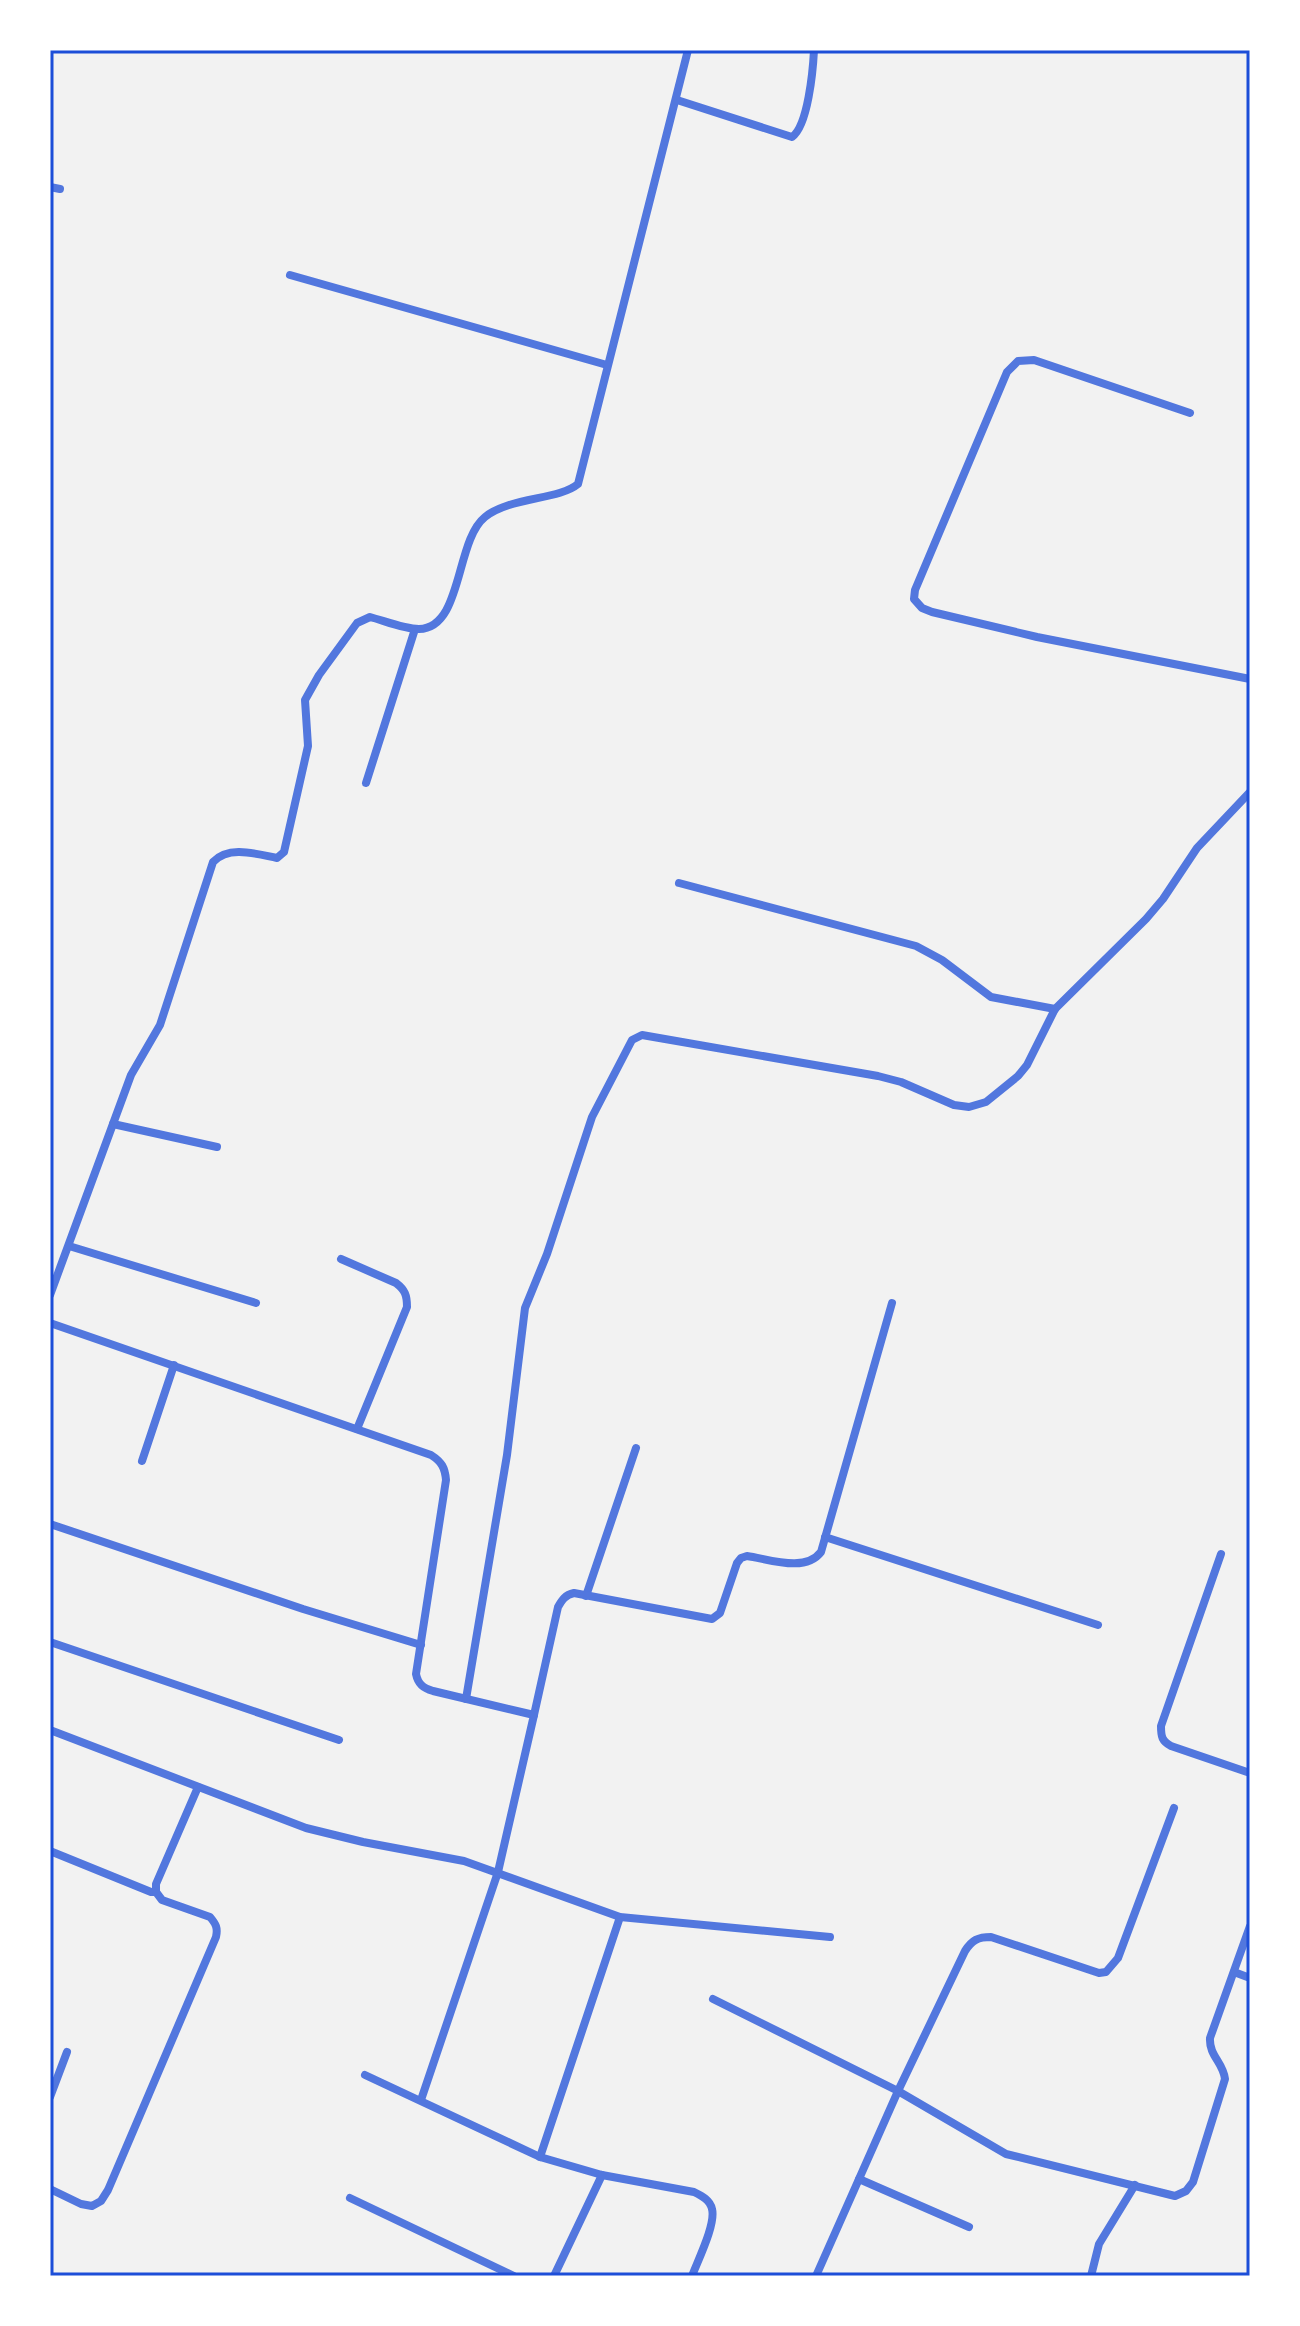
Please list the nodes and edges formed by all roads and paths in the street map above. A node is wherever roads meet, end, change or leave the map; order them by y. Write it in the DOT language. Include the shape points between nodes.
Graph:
graph roads {
  1 [pos="688,50"];
  2 [pos="814,50"];
  3 [pos="677,100"];
  4 [pos="50,187"];
  5 [pos="60,189"];
  6 [pos="290,275"];
  7 [pos="607,365"];
  8 [pos="1190,413"];
  9 [pos="415,629"];
  10 [pos="1250,679"];
  11 [pos="366,783"];
  12 [pos="1250,792"];
  13 [pos="679,883"];
  14 [pos="1055,1009"];
  15 [pos="113,1124"];
  16 [pos="217,1147"];
  17 [pos="69,1246"];
  18 [pos="341,1259"];
  19 [pos="50,1295"];
  20 [pos="256,1303"];
  21 [pos="892,1303"];
  22 [pos="50,1323"];
  23 [pos="174,1365"];
  24 [pos="357,1429"];
  25 [pos="636,1448"];
  26 [pos="142,1461"];
  27 [pos="50,1524"];
  28 [pos="825,1537"];
  29 [pos="1221,1554"];
  30 [pos="586,1596"];
  31 [pos="1098,1625"];
  32 [pos="50,1642"];
  33 [pos="421,1645"];
  34 [pos="466,1699"];
  35 [pos="534,1715"];
  36 [pos="50,1730"];
  37 [pos="339,1740"];
  38 [pos="1250,1773"];
  39 [pos="198,1787"];
  40 [pos="1174,1808"];
  41 [pos="50,1851"];
  42 [pos="498,1872"];
  43 [pos="156,1892"];
  44 [pos="620,1917"];
  45 [pos="1250,1926"];
  46 [pos="830,1937"];
  47 [pos="1234,1972"];
  48 [pos="1250,1978"];
  49 [pos="713,1999"];
  50 [pos="67,2052"];
  51 [pos="365,2075"];
  52 [pos="898,2091"];
  53 [pos="50,2097"];
  54 [pos="421,2100"];
  55 [pos="540,2157"];
  56 [pos="602,2175"];
  57 [pos="859,2179"];
  58 [pos="1135,2185"];
  59 [pos="50,2189"];
  60 [pos="350,2198"];
  61 [pos="969,2227"];
  62 [pos="514,2276"];
  63 [pos="554,2276"];
  64 [pos="692,2276"];
  65 [pos="816,2276"];
  66 [pos="1091,2276"];
  1 -- 3 [label="street"];
  2 -- 3 [label="street" via="800,129 792,137"];
  3 -- 7 [label="street"];
  4 -- 5 [label="street"];
  6 -- 7 [label="street"];
  7 -- 9 [label="street" via="578,484 485,516 467,543 445,613 432,625"];
  8 -- 10 [label="street" via="1034,360 1018,361 1007,372 914,599 922,608 947,616"];
  9 -- 11 [label="street"];
  9 -- 15 [label="street" via="365,617 309,690 304,712 308,746 284,852 277,858 225,853 213,862 160,1025 131,1075"];
  12 -- 14 [label="street" via="1197,848 1146,919"];
  13 -- 14 [label="street" via="916,946 991,997"];
  14 -- 34 [label="street" via="1018,1076 986,1102 969,1107 878,1076 642,1035 632,1040 592,1117 525,1308 507,1455"];
  15 -- 16 [label="street"];
  15 -- 17 [label="street"];
  17 -- 19 [label="street"];
  17 -- 20 [label="street"];
  18 -- 24 [label="street" via="396,1283 407,1297"];
  21 -- 28 [label="street"];
  22 -- 23 [label="street"];
  23 -- 24 [label="street"];
  23 -- 26 [label="street"];
  24 -- 33 [label="street" via="431,1455 445,1468"];
  25 -- 30 [label="street"];
  27 -- 33 [label="street"];
  28 -- 30 [label="street" via="821,1552 810,1562 741,1558 720,1613 712,1619"];
  28 -- 31 [label="street"];
  29 -- 38 [label="street" via="1161,1735 1171,1746"];
  30 -- 35 [label="street" via="568,1595 558,1607"];
  32 -- 37 [label="street"];
  33 -- 34 [label="street" via="417,1681 424,1688"];
  34 -- 35 [label="street"];
  35 -- 42 [label="street"];
  36 -- 39 [label="street"];
  39 -- 42 [label="street" via="306,1828"];
  39 -- 43 [label="street"];
  40 -- 52 [label="street" via="1112,1967 1099,1973 991,1937 972,1941"];
  41 -- 43 [label="street"];
  42 -- 44 [label="street"];
  42 -- 54 [label="street"];
  43 -- 59 [label="street" via="162,1900 210,1917 216,1937 101,2201 81,2204"];
  44 -- 46 [label="street"];
  44 -- 55 [label="street"];
  45 -- 47 [label="street"];
  47 -- 48 [label="street"];
  47 -- 58 [label="street" via="1209,2049 1225,2079 1193,2182 1175,2196"];
  49 -- 52 [label="street"];
  50 -- 53 [label="street"];
  51 -- 54 [label="street"];
  52 -- 57 [label="street"];
  52 -- 58 [label="street" via="1006,2154"];
  54 -- 55 [label="street"];
  55 -- 56 [label="street"];
  56 -- 63 [label="street"];
  56 -- 64 [label="street" via="704,2197 713,2219"];
  57 -- 61 [label="street"];
  57 -- 65 [label="street"];
  58 -- 66 [label="street" via="1099,2244"];
  60 -- 62 [label="street"];
}
